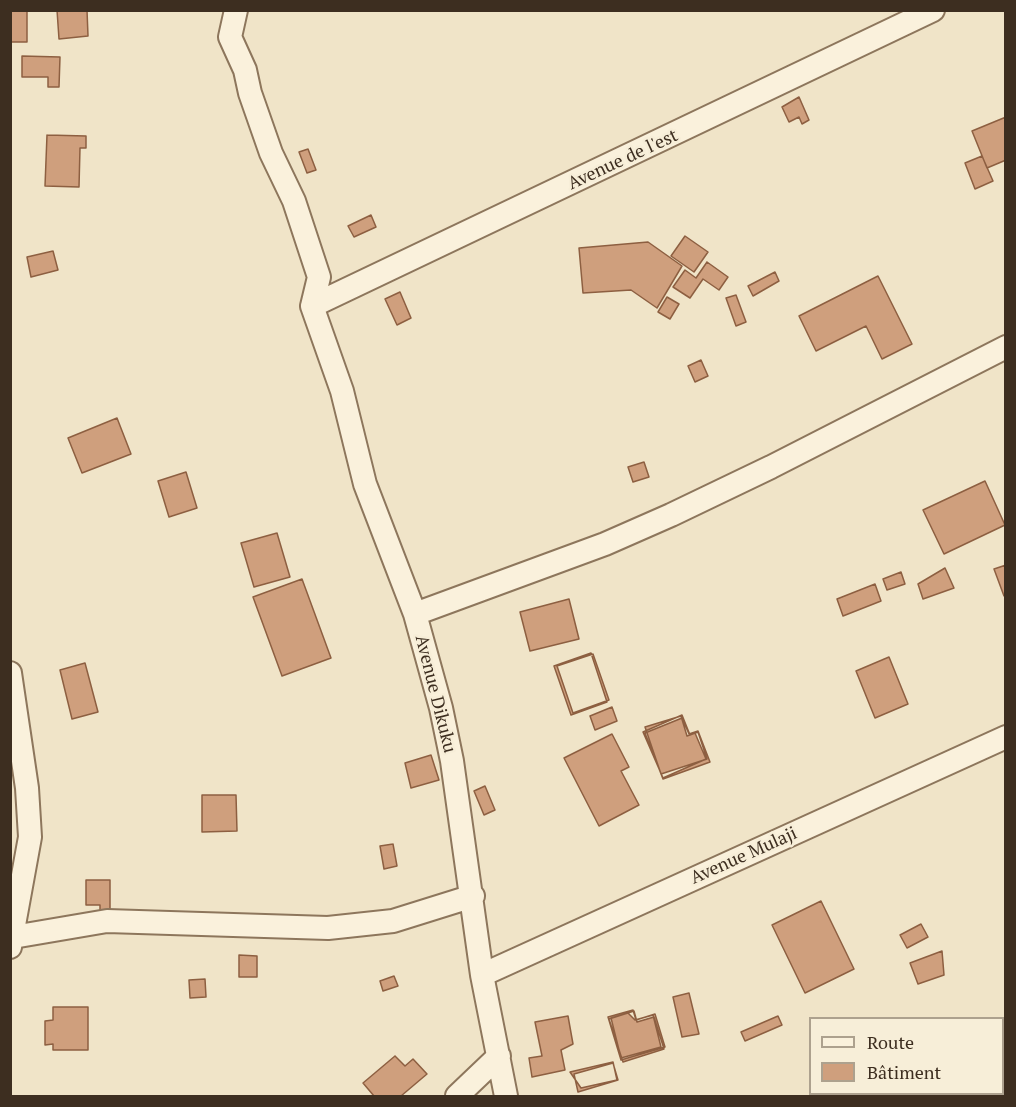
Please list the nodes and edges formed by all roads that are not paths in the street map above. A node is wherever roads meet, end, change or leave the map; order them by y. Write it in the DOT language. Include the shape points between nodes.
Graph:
graph roads {
  1 [pos="236,10"];
  2 [pos="933,10"];
  3 [pos="312,306"];
  4 [pos="1005,347"];
  5 [pos="415,614"];
  6 [pos="10,673"];
  7 [pos="1005,737"];
  8 [pos="19,788"];
  9 [pos="473,896"];
  10 [pos="12,941"];
  11 [pos="482,975"];
  12 [pos="499,1056"];
  13 [pos="457,1096"];
  14 [pos="506,1096"];
  1 -- 3 [label="street" via="230,37 319,277"];
  2 -- 3 [label="street, Avenue de l'est"];
  3 -- 5 [label="street, Avenue Dikuku" via="342,391 365,484"];
  4 -- 5 [label="street" via="671,515 605,544"];
  5 -- 9 [label="street, Avenue Dikuku" via="452,761"];
  6 -- 8 [label="street"];
  7 -- 11 [label="street, Avenue Mulaji"];
  8 -- 10 [label="street" via="30,837"];
  9 -- 10 [label="street" via="393,921 328,928 107,921"];
  9 -- 11 [label="street, Avenue Dikuku"];
  11 -- 12 [label="street, Avenue Dikuku"];
  12 -- 13 [label="street"];
  12 -- 14 [label="street, Avenue Dikuku"];
}
